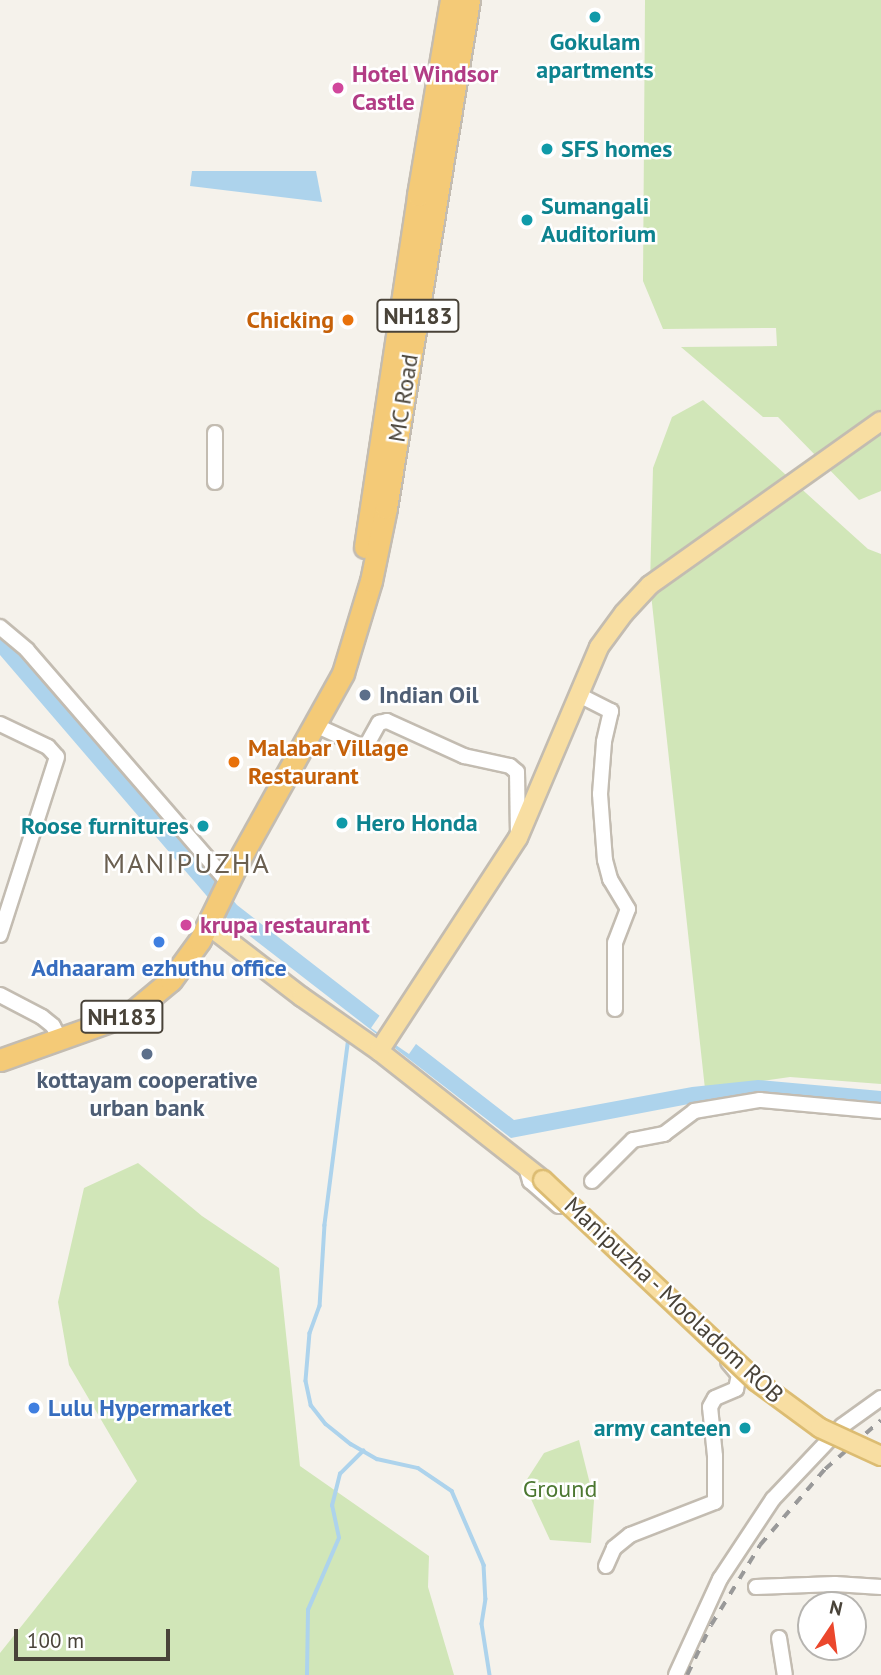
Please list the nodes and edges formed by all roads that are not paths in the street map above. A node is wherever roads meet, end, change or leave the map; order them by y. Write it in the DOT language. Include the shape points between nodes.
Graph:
graph roads {
  1 [pos="450,0"];
  2 [pos="469,0"];
  3 [pos="435,82"];
  4 [pos="457,84"];
  5 [pos="881,421"];
  6 [pos="215,433"];
  7 [pos="215,482"];
  8 [pos="0,627"];
  9 [pos="358,630"];
  10 [pos="579,695"];
  11 [pos="0,724"];
  12 [pos="315,725"];
  13 [pos="518,838"];
  14 [pos="225,888"];
  15 [pos="208,925"];
  16 [pos="0,935"];
  17 [pos="0,995"];
  18 [pos="615,1009"];
  19 [pos="60,1039"];
  20 [pos="379,1051"];
  21 [pos="0,1059"];
  22 [pos="881,1111"];
  23 [pos="526,1167"];
  24 [pos="592,1181"];
  25 [pos="881,1398"];
  26 [pos="881,1456"];
  27 [pos="606,1566"];
  28 [pos="756,1587"];
  29 [pos="881,1587"];
  30 [pos="779,1638"];
  31 [pos="676,1675"];
  32 [pos="785,1675"];
  1 -- 3 [label="highway, MC Road / NH183"];
  2 -- 4 [label="highway, MC Road / NH183"];
  3 -- 4 [label="highway"];
  3 -- 9 [label="highway, MC Road / NH183" via="368,526"];
  4 -- 9 [label="highway, MC Road / NH183" via="386,508"];
  5 -- 10 [label="main road" via="650,585 600,647"];
  6 -- 7 [label="street"];
  8 -- 14 [label="street" via="27,650"];
  9 -- 12 [label="highway, MC Road / NH183" via="343,673"];
  10 -- 13 [label="main road"];
  10 -- 18 [label="street" via="611,711 600,794 605,860 610,879 628,909 615,943"];
  11 -- 16 [label="street" via="48,747 57,757"];
  12 -- 13 [label="street" via="365,748 379,723 387,721 464,756 514,768 518,776"];
  12 -- 14 [label="highway, MC Road / NH183"];
  13 -- 20 [label="main road"];
  14 -- 15 [label="highway, MC Road / NH183"];
  15 -- 19 [label="highway, MC Road / NH183" via="171,980 152,999 117,1020"];
  15 -- 20 [label="main road, Manipuzha - Mooladom ROB"];
  17 -- 19 [label="street" via="42,1017"];
  19 -- 21 [label="highway, MC Road / NH183"];
  20 -- 23 [label="main road, Manipuzha - Mooladom ROB"];
  22 -- 24 [label="street" via="760,1100 694,1111 664,1134 632,1140"];
  23 -- 26 [label="main road, Manipuzha - Mooladom ROB, bridge" via="756,1381 820,1428"];
  23 -- 27 [label="street" via="530,1181 590,1231 739,1375 733,1392 710,1404 715,1502 630,1535 614,1548"];
  25 -- 31 [label="street" via="842,1426 773,1499 718,1583"];
  28 -- 29 [label="street"];
  30 -- 32 [label="street"];
}
